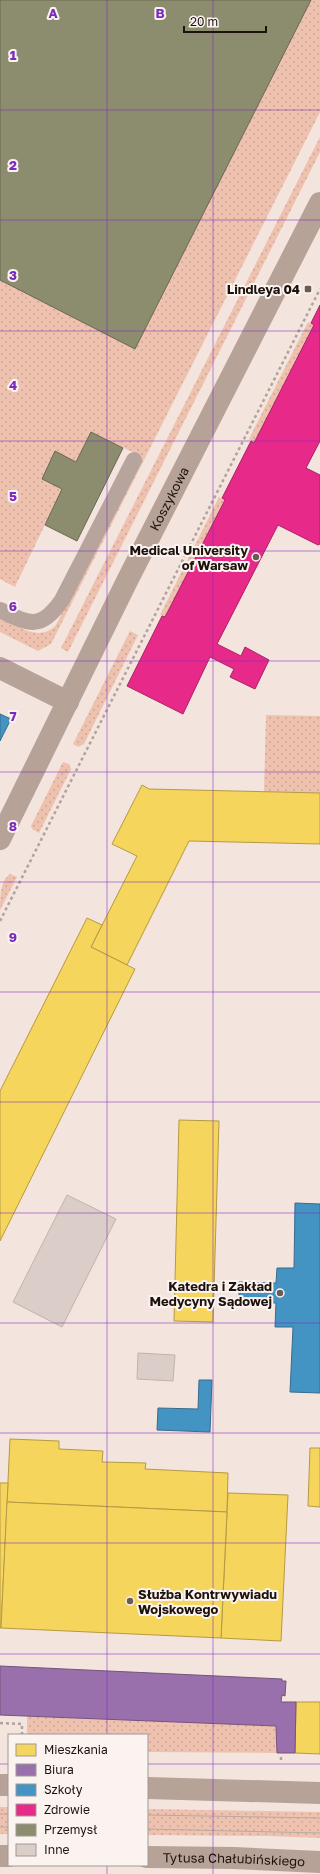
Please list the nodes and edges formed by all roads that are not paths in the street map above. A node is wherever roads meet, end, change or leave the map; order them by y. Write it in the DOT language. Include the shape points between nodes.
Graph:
graph roads {
  1 [pos="320,202"];
  2 [pos="134,460"];
  3 [pos="0,610"];
  4 [pos="0,668"];
  5 [pos="68,702"];
  6 [pos="0,839"];
  7 [pos="148,1788"];
  8 [pos="320,1793"];
  9 [pos="148,1857"];
  10 [pos="320,1862"];
  1 -- 5 [label="street, Koszykowa"];
  2 -- 3 [label="lane" via="62,600 53,612 42,621 34,622"];
  4 -- 5 [label="street"];
  5 -- 6 [label="street, Koszykowa"];
  7 -- 8 [label="street"];
  9 -- 10 [label="street, Tytusa Chałubińskiego"];
}
